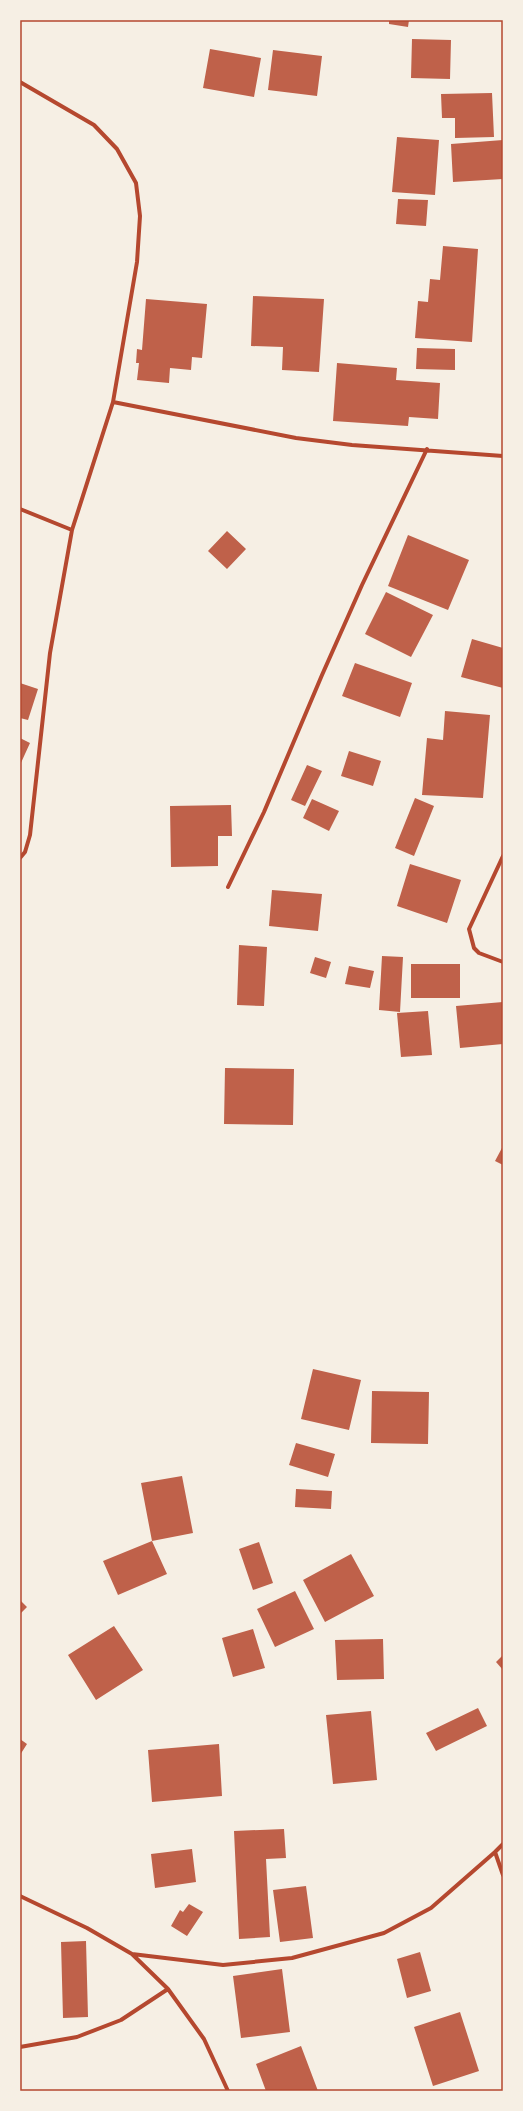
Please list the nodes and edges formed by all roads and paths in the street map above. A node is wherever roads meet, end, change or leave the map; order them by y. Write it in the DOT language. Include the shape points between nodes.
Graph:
graph roads {
  1 [pos="20,82"];
  2 [pos="113,402"];
  3 [pos="427,449"];
  4 [pos="503,456"];
  5 [pos="20,509"];
  6 [pos="72,530"];
  7 [pos="503,856"];
  8 [pos="20,858"];
  9 [pos="228,887"];
  10 [pos="503,962"];
  11 [pos="503,1844"];
  12 [pos="495,1852"];
  13 [pos="503,1875"];
  14 [pos="20,1896"];
  15 [pos="132,1954"];
  16 [pos="168,1989"];
  17 [pos="20,2047"];
  18 [pos="228,2091"];
  1 -- 2 [label="street" via="94,125 117,149 136,183 140,216 137,262"];
  2 -- 3 [label="street" via="296,438 352,445"];
  2 -- 6 [label="street"];
  3 -- 4 [label="street"];
  3 -- 9 [label="street" via="362,585 264,812"];
  5 -- 6 [label="street"];
  6 -- 8 [label="street" via="50,653 30,835 25,852"];
  7 -- 10 [label="street" via="469,929 474,948 479,954"];
  11 -- 12 [label="street"];
  12 -- 13 [label="street"];
  12 -- 15 [label="street" via="431,1908 384,1933 292,1958 223,1965"];
  14 -- 15 [label="street" via="87,1928"];
  15 -- 16 [label="street"];
  16 -- 17 [label="street" via="121,2020 77,2037"];
  16 -- 18 [label="street" via="204,2039"];
}
